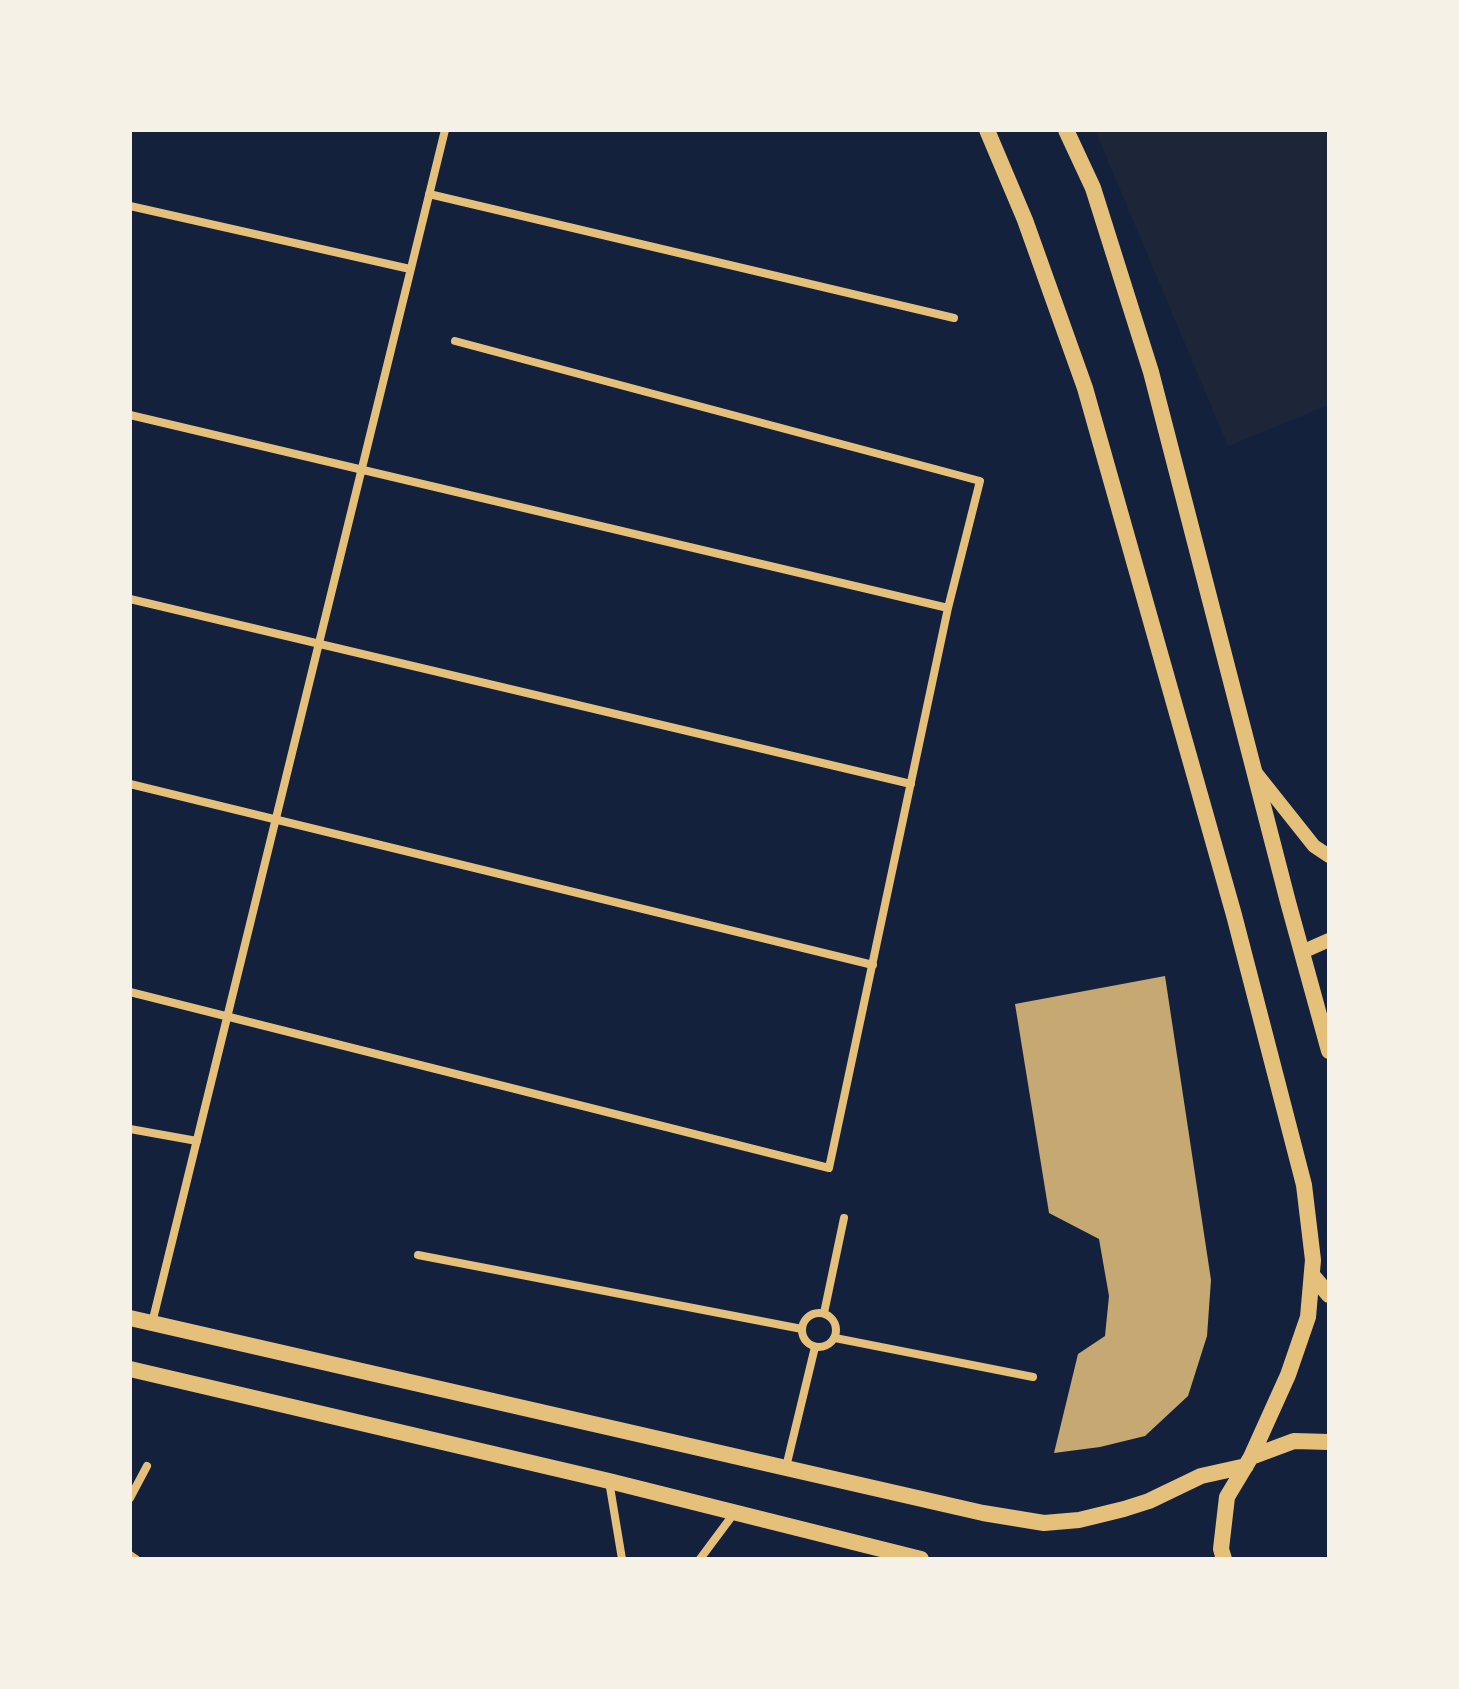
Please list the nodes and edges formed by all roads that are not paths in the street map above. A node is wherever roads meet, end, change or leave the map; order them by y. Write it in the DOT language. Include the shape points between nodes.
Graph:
graph roads {
  1 [pos="445,130"];
  2 [pos="987,130"];
  3 [pos="1066,130"];
  4 [pos="429,194"];
  5 [pos="130,206"];
  6 [pos="410,269"];
  7 [pos="954,318"];
  8 [pos="455,341"];
  9 [pos="130,415"];
  10 [pos="361,469"];
  11 [pos="130,599"];
  12 [pos="948,608"];
  13 [pos="319,644"];
  14 [pos="1253,770"];
  15 [pos="130,784"];
  16 [pos="911,784"];
  17 [pos="275,819"];
  18 [pos="1329,856"];
  19 [pos="1329,940"];
  20 [pos="1302,952"];
  21 [pos="873,965"];
  22 [pos="130,992"];
  23 [pos="227,1016"];
  24 [pos="1329,1051"];
  25 [pos="130,1129"];
  26 [pos="197,1141"];
  27 [pos="844,1218"];
  28 [pos="418,1255"];
  29 [pos="1312,1275"];
  30 [pos="1329,1295"];
  31 [pos="824,1313"];
  32 [pos="130,1318"];
  33 [pos="152,1323"];
  34 [pos="802,1329"];
  35 [pos="835,1338"];
  36 [pos="815,1347"];
  37 [pos="130,1369"];
  38 [pos="1033,1377"];
  39 [pos="1329,1442"];
  40 [pos="1248,1462"];
  41 [pos="147,1466"];
  42 [pos="786,1467"];
  43 [pos="609,1481"];
  44 [pos="130,1498"];
  45 [pos="735,1512"];
  46 [pos="130,1555"];
  47 [pos="136,1559"];
  48 [pos="622,1559"];
  49 [pos="700,1559"];
  50 [pos="921,1559"];
  51 [pos="1224,1559"];
  1 -- 4 [label="street"];
  2 -- 29 [label="main road" via="1085,388 1234,915 1304,1185"];
  3 -- 14 [label="main road" via="1093,188 1151,372"];
  4 -- 6 [label="street"];
  4 -- 7 [label="street"];
  5 -- 6 [label="street"];
  6 -- 10 [label="street"];
  8 -- 12 [label="street" via="980,481"];
  9 -- 10 [label="street"];
  10 -- 12 [label="street"];
  10 -- 13 [label="street"];
  11 -- 13 [label="street"];
  12 -- 16 [label="street"];
  13 -- 16 [label="street"];
  13 -- 17 [label="street"];
  14 -- 18 [label="street" via="1314,846"];
  14 -- 20 [label="main road"];
  15 -- 17 [label="street"];
  16 -- 21 [label="street"];
  17 -- 21 [label="street"];
  17 -- 23 [label="street"];
  19 -- 20 [label="street"];
  20 -- 24 [label="main road"];
  21 -- 23 [label="street" via="829,1168"];
  22 -- 23 [label="street"];
  23 -- 26 [label="street"];
  25 -- 26 [label="street"];
  26 -- 33 [label="street"];
  27 -- 31 [label="street"];
  28 -- 34 [label="street"];
  29 -- 30 [label="main road"];
  29 -- 40 [label="main road" via="1308,1317"];
  31 -- 34 [label="street" via="809,1316"];
  31 -- 35 [label="street" via="835,1323"];
  32 -- 33 [label="main road"];
  33 -- 42 [label="main road"];
  34 -- 36 [label="street"];
  35 -- 36 [label="street"];
  35 -- 38 [label="street"];
  36 -- 42 [label="street"];
  37 -- 43 [label="main road"];
  39 -- 40 [label="main road" via="1294,1441"];
  40 -- 42 [label="main road" via="1124,1509 1044,1523"];
  40 -- 51 [label="main road" via="1227,1497"];
  41 -- 44 [label="street"];
  43 -- 45 [label="main road"];
  43 -- 48 [label="street"];
  45 -- 49 [label="street"];
  45 -- 50 [label="main road"];
  46 -- 47 [label="street"];
}
